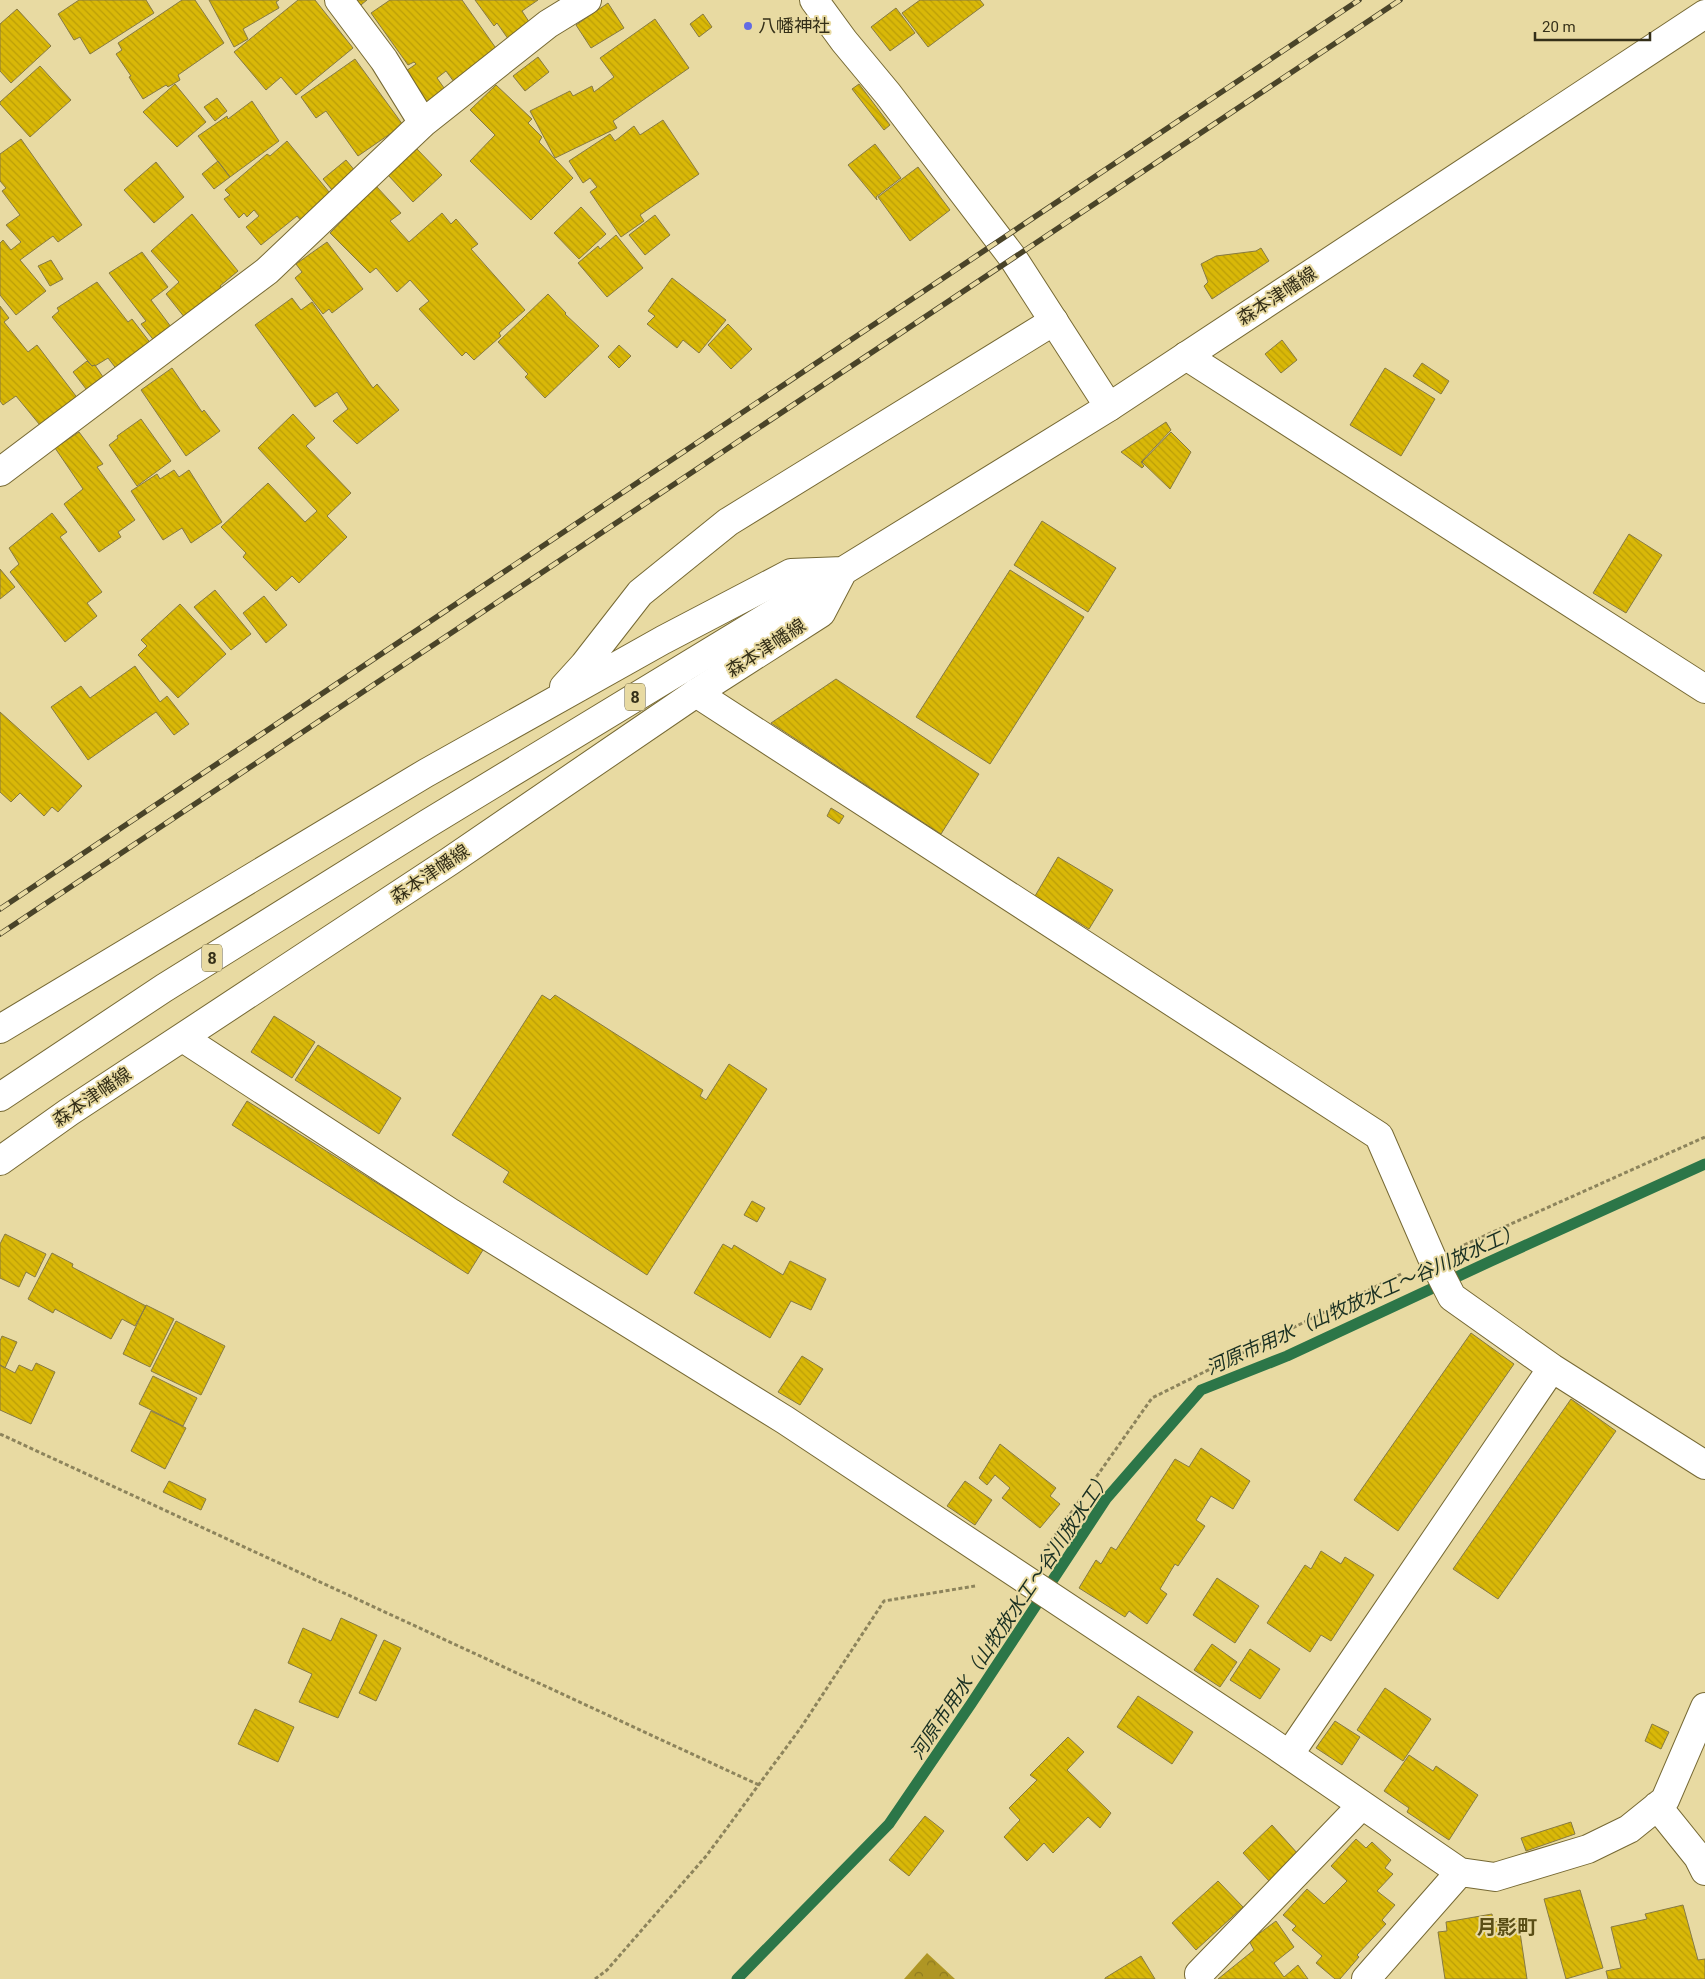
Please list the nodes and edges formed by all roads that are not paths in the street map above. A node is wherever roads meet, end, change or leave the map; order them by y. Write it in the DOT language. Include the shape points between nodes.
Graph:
graph roads {
  1 [pos="339,0"];
  2 [pos="587,0"];
  3 [pos="814,0"];
  4 [pos="1705,14"];
  5 [pos="423,123"];
  6 [pos="1054,321"];
  7 [pos="1186,356"];
  8 [pos="1108,407"];
  9 [pos="0,472"];
  10 [pos="843,571"];
  11 [pos="1705,689"];
  12 [pos="696,692"];
  13 [pos="545,706"];
  14 [pos="0,1030"];
  15 [pos="182,1038"];
  16 [pos="0,1097"];
  17 [pos="0,1161"];
  18 [pos="1552,1368"];
  19 [pos="1705,1466"];
  20 [pos="1705,1707"];
  21 [pos="1289,1755"];
  22 [pos="1362,1805"];
  23 [pos="1657,1806"];
  24 [pos="1705,1871"];
  25 [pos="1460,1872"];
  26 [pos="1200,1974"];
  27 [pos="1366,1979"];
  1 -- 5 [label="main road" via="384,60"];
  2 -- 5 [label="main road" via="548,24"];
  3 -- 6 [label="main road" via="1014,258"];
  4 -- 7 [label="main road, 森本津幡線"];
  5 -- 9 [label="main road" via="267,271"];
  6 -- 8 [label="main road"];
  6 -- 13 [label="main road" via="728,522 640,593 584,665"];
  7 -- 8 [label="main road, 森本津幡線"];
  7 -- 11 [label="main road"];
  8 -- 10 [label="main road, 森本津幡線"];
  10 -- 12 [label="main road, 森本津幡線" via="821,613"];
  10 -- 13 [label="main road, 森本津幡線" via="791,573"];
  10 -- 16 [label="main road, 8" via="164,988"];
  12 -- 15 [label="main road, 森本津幡線" via="450,861"];
  12 -- 18 [label="main road" via="1379,1136 1452,1297"];
  13 -- 14 [label="main road, 森本津幡線" via="426,773"];
  15 -- 17 [label="main road, 森本津幡線"];
  15 -- 21 [label="main road" via="451,1213 785,1420"];
  18 -- 19 [label="main road"];
  18 -- 21 [label="main road"];
  20 -- 23 [label="main road" via="1665,1800"];
  21 -- 22 [label="main road"];
  22 -- 25 [label="main road"];
  22 -- 26 [label="main road"];
  23 -- 24 [label="main road" via="1698,1857"];
  23 -- 25 [label="main road" via="1630,1829 1588,1849 1495,1877"];
  25 -- 27 [label="main road"];
}
